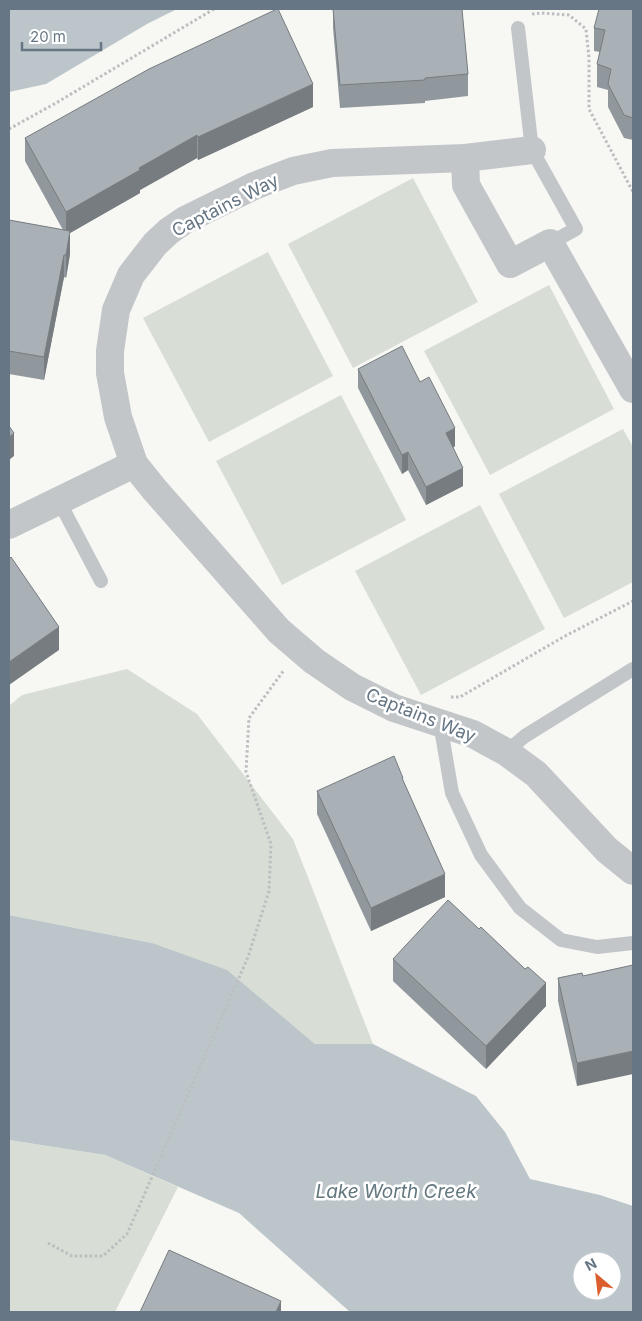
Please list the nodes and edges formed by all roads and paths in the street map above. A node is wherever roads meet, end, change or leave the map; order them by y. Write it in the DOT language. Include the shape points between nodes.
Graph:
graph roads {
  1 [pos="214,9"];
  2 [pos="526,15"];
  3 [pos="518,28"];
  4 [pos="9,129"];
  5 [pos="532,150"];
  6 [pos="465,158"];
  7 [pos="633,192"];
  8 [pos="550,244"];
  9 [pos="633,390"];
  10 [pos="134,464"];
  11 [pos="59,501"];
  12 [pos="9,525"];
  13 [pos="101,581"];
  14 [pos="633,669"];
  15 [pos="440,723"];
  16 [pos="506,752"];
  17 [pos="633,871"];
  18 [pos="633,943"];
  19 [pos="248,957"];
  20 [pos="48,1243"];
  1 -- 4 [label="path"];
  2 -- 7 [label="path" via="569,15 586,29 590,109"];
  3 -- 5 [label="lane"];
  5 -- 6 [label="street, Captains Way"];
  5 -- 8 [label="lane" via="576,229"];
  6 -- 8 [label="street" via="466,185 510,264"];
  6 -- 10 [label="street, Captains Way" via="332,163 293,171 194,216 162,238 132,275 116,310 112,329 110,374 113,396"];
  8 -- 9 [label="street"];
  10 -- 11 [label="street"];
  10 -- 15 [label="street, Captains Way" via="279,630 314,661 352,687 394,708"];
  11 -- 12 [label="street"];
  11 -- 13 [label="lane"];
  14 -- 16 [label="lane" via="525,736"];
  15 -- 16 [label="street, Captains Way" via="473,734"];
  15 -- 18 [label="lane" via="452,794 480,855 520,908 561,940 597,948"];
  16 -- 17 [label="street, Captains Way" via="536,774 607,850"];
  19 -- 20 [label="path" via="127,1234 103,1256 72,1256"];
}
